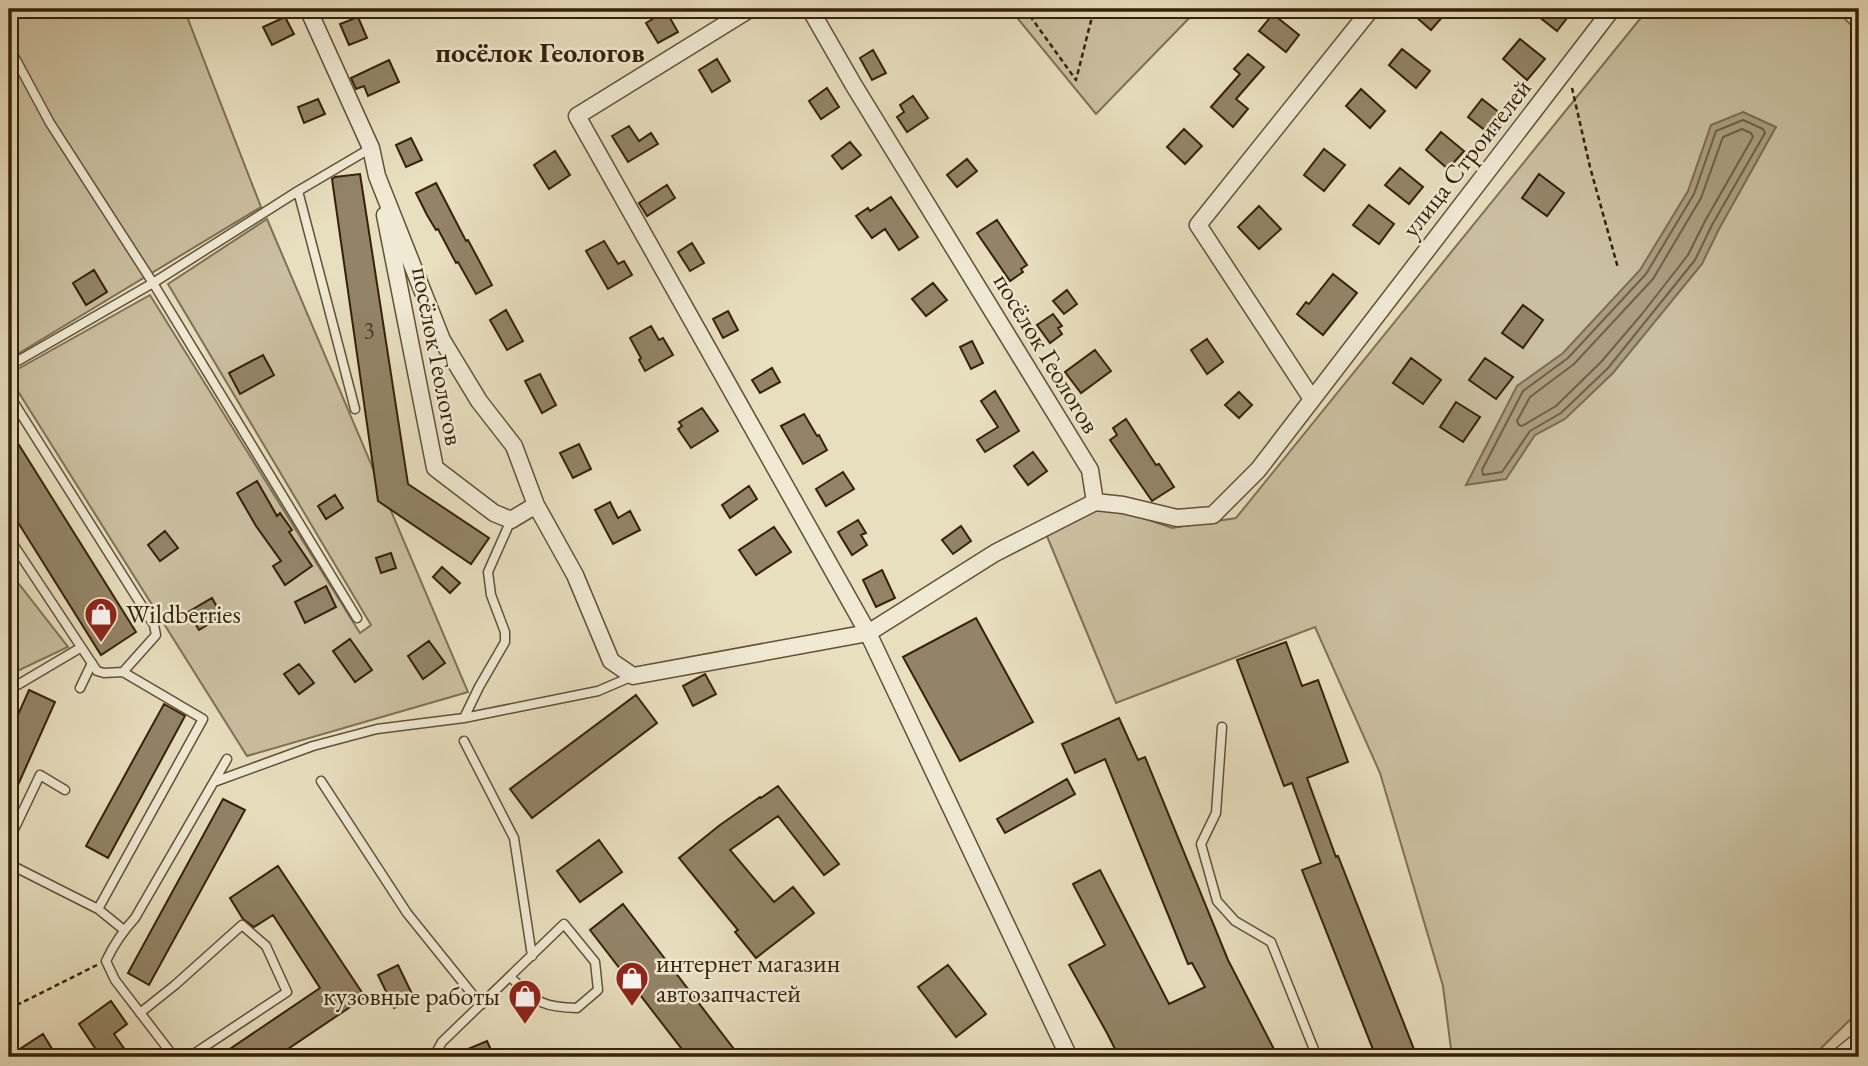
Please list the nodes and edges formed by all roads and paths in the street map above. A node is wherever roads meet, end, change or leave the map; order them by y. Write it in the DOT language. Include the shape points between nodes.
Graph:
graph roads {
  1 [pos="309,9"];
  2 [pos="750,9"];
  3 [pos="810,9"];
  4 [pos="1025,9"];
  5 [pos="1094,9"];
  6 [pos="1371,9"];
  7 [pos="1612,9"];
  8 [pos="9,47"];
  9 [pos="1567,67"];
  10 [pos="371,148"];
  11 [pos="377,176"];
  12 [pos="298,191"];
  13 [pos="1618,268"];
  14 [pos="153,283"];
  15 [pos="9,366"];
  16 [pos="9,395"];
  17 [pos="1312,399"];
  18 [pos="355,409"];
  19 [pos="1095,502"];
  20 [pos="536,505"];
  21 [pos="511,520"];
  22 [pos="9,541"];
  23 [pos="357,618"];
  24 [pos="868,633"];
  25 [pos="80,648"];
  26 [pos="92,663"];
  27 [pos="122,672"];
  28 [pos="632,676"];
  29 [pos="80,688"];
  30 [pos="9,690"];
  31 [pos="464,718"];
  32 [pos="1222,727"];
  33 [pos="464,741"];
  34 [pos="227,759"];
  35 [pos="321,781"];
  36 [pos="214,782"];
  37 [pos="65,790"];
  38 [pos="9,840"];
  39 [pos="9,863"];
  40 [pos="98,909"];
  41 [pos="124,930"];
  42 [pos="532,956"];
  43 [pos="106,961"];
  44 [pos="510,977"];
  45 [pos="481,1005"];
  46 [pos="9,1009"];
  47 [pos="140,1013"];
  48 [pos="1859,1044"];
  49 [pos="174,1057"];
  50 [pos="189,1057"];
  51 [pos="438,1057"];
  52 [pos="1069,1057"];
  53 [pos="1317,1057"];
  54 [pos="1843,1057"];
  1 -- 10 [label="street, посёлок Геологов"];
  2 -- 24 [label="street" via="577,116"];
  3 -- 19 [label="street, посёлок Геологов" via="1090,470"];
  4 -- 5 [label="path" via="1076,80"];
  6 -- 17 [label="street" via="1198,225"];
  7 -- 9 [label="street, улица Строителей"];
  8 -- 14 [label="lane" via="50,123"];
  9 -- 13 [label="path"];
  9 -- 17 [label="street, улица Строителей"];
  10 -- 11 [label="street, посёлок Геологов"];
  10 -- 12 [label="lane"];
  11 -- 20 [label="street, посёлок Геологов" via="442,340 479,401 514,446"];
  11 -- 21 [label="street, посёлок Геологов" via="435,468 494,513"];
  12 -- 14 [label="lane"];
  12 -- 18 [label="lane"];
  14 -- 15 [label="lane"];
  14 -- 23 [label="lane"];
  16 -- 27 [label="lane" via="155,625 156,635"];
  17 -- 19 [label="street, улица Строителей" via="1258,470 1213,514 1177,518"];
  19 -- 24 [label="street" via="995,553"];
  20 -- 21 [label="street"];
  20 -- 28 [label="street, посёлок Геологов" via="575,575 611,661"];
  21 -- 31 [label="lane" via="488,572 505,642"];
  22 -- 25 [label="lane"];
  24 -- 28 [label="street"];
  24 -- 52 [label="street"];
  25 -- 26 [label="lane"];
  25 -- 30 [label="lane"];
  26 -- 27 [label="lane" via="97,671"];
  26 -- 29 [label="lane"];
  27 -- 40 [label="lane" via="203,719"];
  28 -- 31 [label="lane" via="598,691"];
  31 -- 36 [label="lane" via="377,729 313,746"];
  32 -- 53 [label="lane" via="1216,813 1201,844 1217,901 1235,921 1271,942"];
  33 -- 42 [label="lane" via="514,838"];
  34 -- 36 [label="lane"];
  35 -- 45 [label="lane" via="407,913"];
  36 -- 41 [label="lane"];
  37 -- 38 [label="lane" via="40,775"];
  39 -- 40 [label="lane"];
  40 -- 41 [label="lane"];
  41 -- 43 [label="lane"];
  42 -- 44 [label="lane"];
  42 -- 44 [label="lane" via="564,924 595,962 598,990 577,1008 554,1007 538,1001"];
  43 -- 46 [label="path"];
  43 -- 47 [label="lane"];
  44 -- 45 [label="lane"];
  45 -- 51 [label="lane" via="442,1042"];
  47 -- 49 [label="lane"];
  47 -- 50 [label="lane" via="242,925 267,946 287,992"];
  48 -- 54 [label="street"];
}
